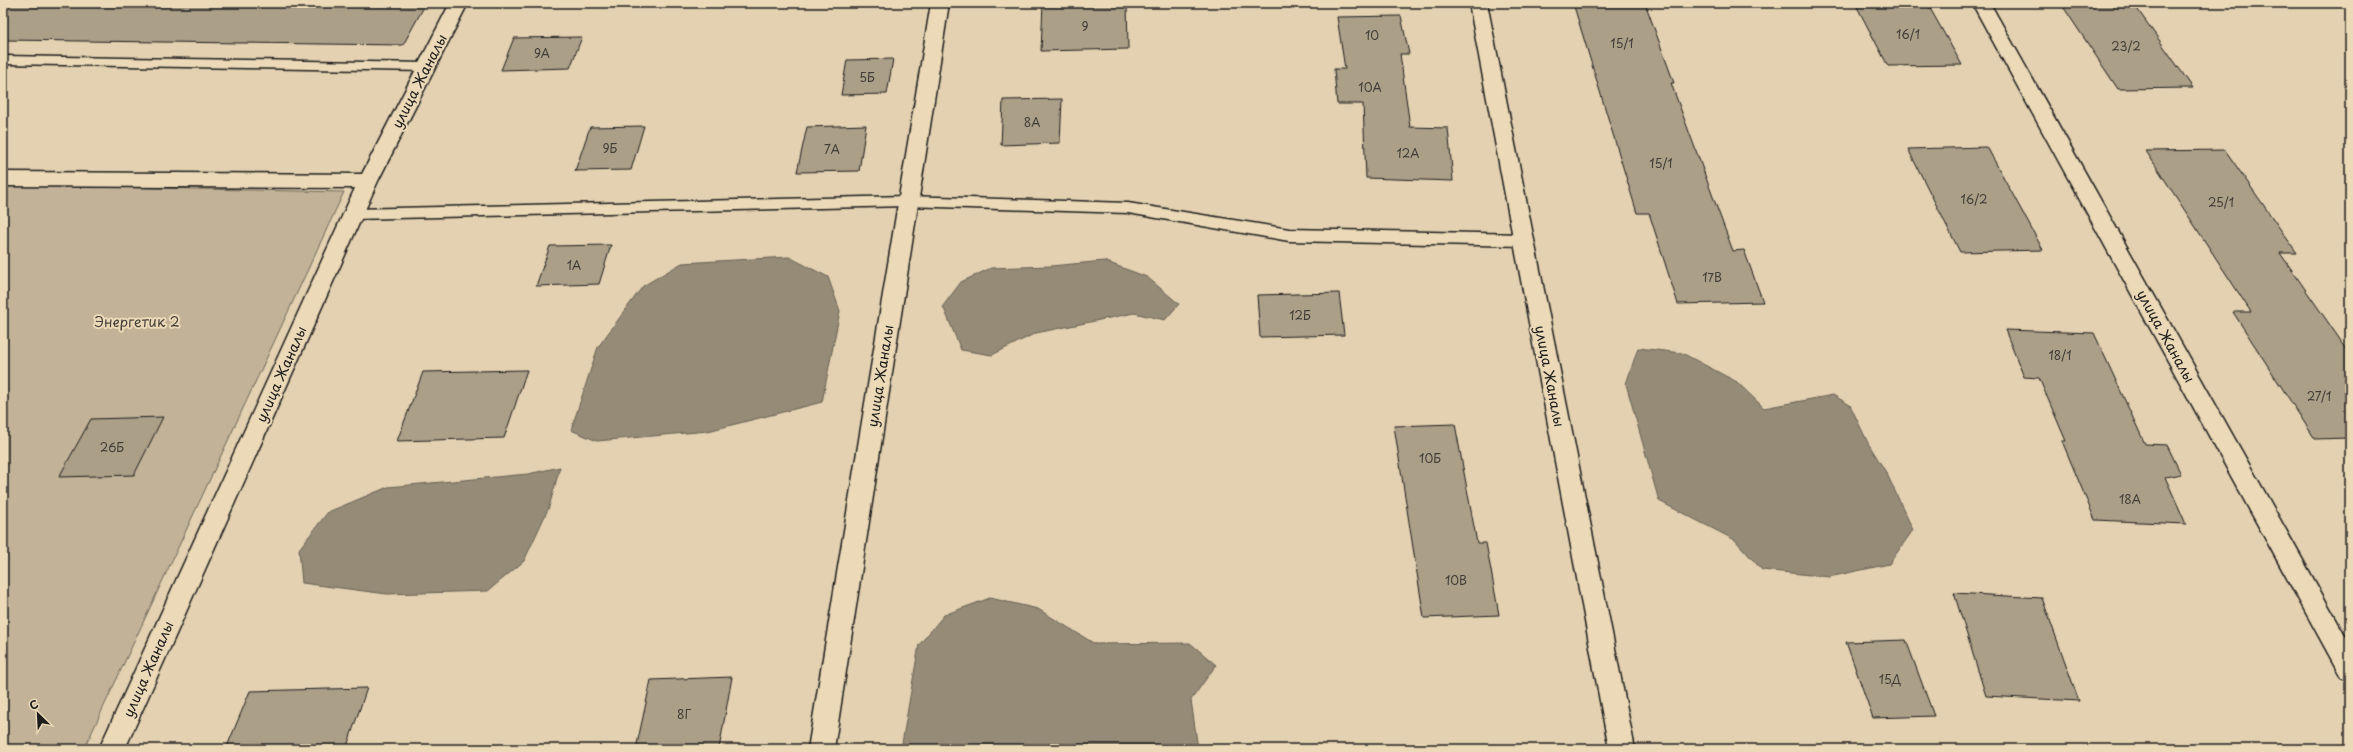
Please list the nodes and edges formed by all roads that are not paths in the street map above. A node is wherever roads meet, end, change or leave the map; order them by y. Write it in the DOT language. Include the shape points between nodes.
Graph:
graph roads {
  1 [pos="459,3"];
  2 [pos="940,3"];
  3 [pos="1478,3"];
  4 [pos="1981,3"];
  5 [pos="3,60"];
  6 [pos="426,67"];
  7 [pos="3,180"];
  8 [pos="368,181"];
  9 [pos="907,201"];
  10 [pos="353,214"];
  11 [pos="1524,240"];
  12 [pos="2350,669"];
  13 [pos="112,749"];
  14 [pos="821,749"];
  15 [pos="1622,749"];
  1 -- 6 [label="street, улица Жаналы"];
  2 -- 9 [label="street, улица Жаналы"];
  3 -- 11 [label="street, улица Жаналы"];
  4 -- 12 [label="street, улица Жаналы"];
  5 -- 6 [label="lane"];
  6 -- 8 [label="street, улица Жаналы"];
  7 -- 8 [label="street"];
  8 -- 10 [label="street, улица Жаналы"];
  9 -- 10 [label="lane"];
  9 -- 11 [label="lane" via="1128,208 1289,235"];
  9 -- 14 [label="street, улица Жаналы"];
  10 -- 13 [label="street, улица Жаналы"];
  11 -- 15 [label="street, улица Жаналы"];
}
